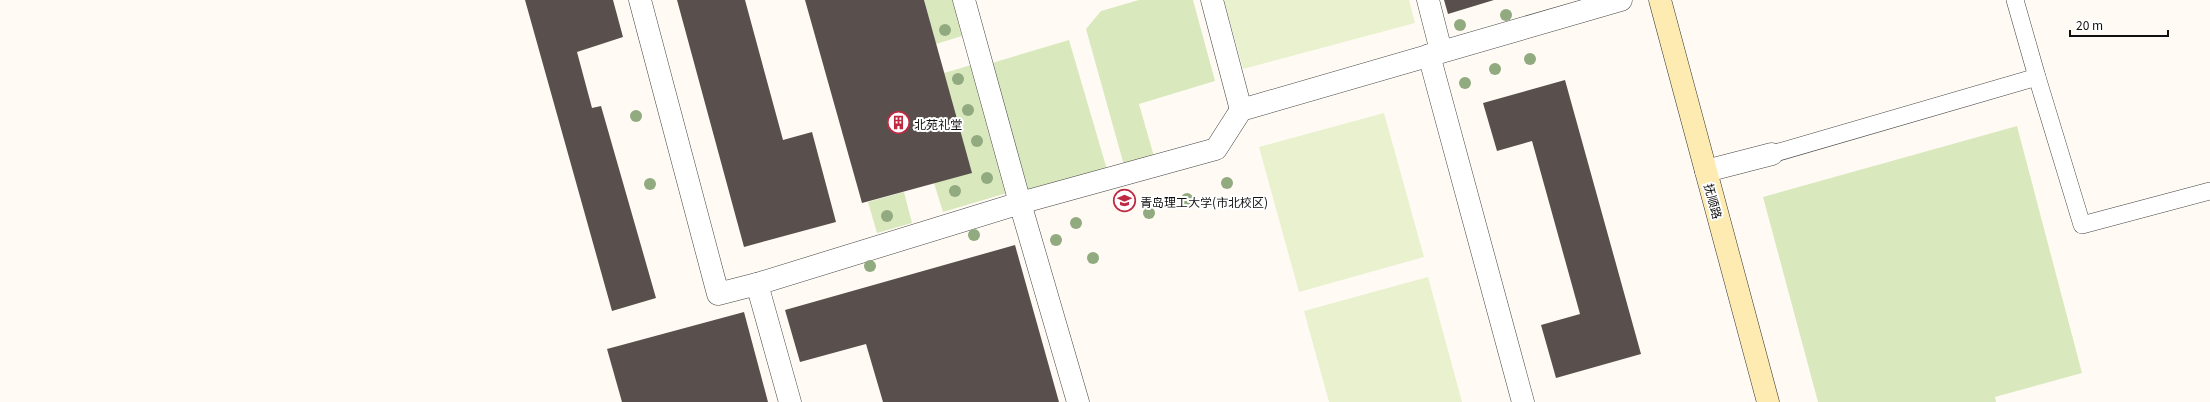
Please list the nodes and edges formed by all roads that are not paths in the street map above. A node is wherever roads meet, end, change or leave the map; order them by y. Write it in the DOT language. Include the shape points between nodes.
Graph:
graph roads {
  1 [pos="640,0"];
  2 [pos="964,0"];
  3 [pos="1212,0"];
  4 [pos="1428,0"];
  5 [pos="1621,0"];
  6 [pos="1660,0"];
  7 [pos="2016,0"];
  8 [pos="1435,53"];
  9 [pos="2037,78"];
  10 [pos="1241,110"];
  11 [pos="1772,154"];
  12 [pos="1706,171"];
  13 [pos="2210,191"];
  14 [pos="1020,204"];
  15 [pos="757,284"];
  16 [pos="790,402"];
  17 [pos="1078,402"];
  18 [pos="1523,402"];
  19 [pos="1768,402"];
  1 -- 15 [label="street" via="718,294"];
  2 -- 14 [label="street"];
  3 -- 10 [label="street"];
  4 -- 8 [label="street"];
  5 -- 8 [label="street"];
  6 -- 12 [label="main road, 抚顺路"];
  7 -- 9 [label="lane"];
  8 -- 10 [label="street"];
  8 -- 18 [label="street"];
  9 -- 11 [label="lane"];
  9 -- 13 [label="lane" via="2082,226"];
  10 -- 14 [label="street" via="1216,149"];
  11 -- 12 [label="street"];
  12 -- 19 [label="main road, 抚顺路"];
  14 -- 15 [label="street"];
  14 -- 17 [label="street"];
  15 -- 16 [label="street"];
}
